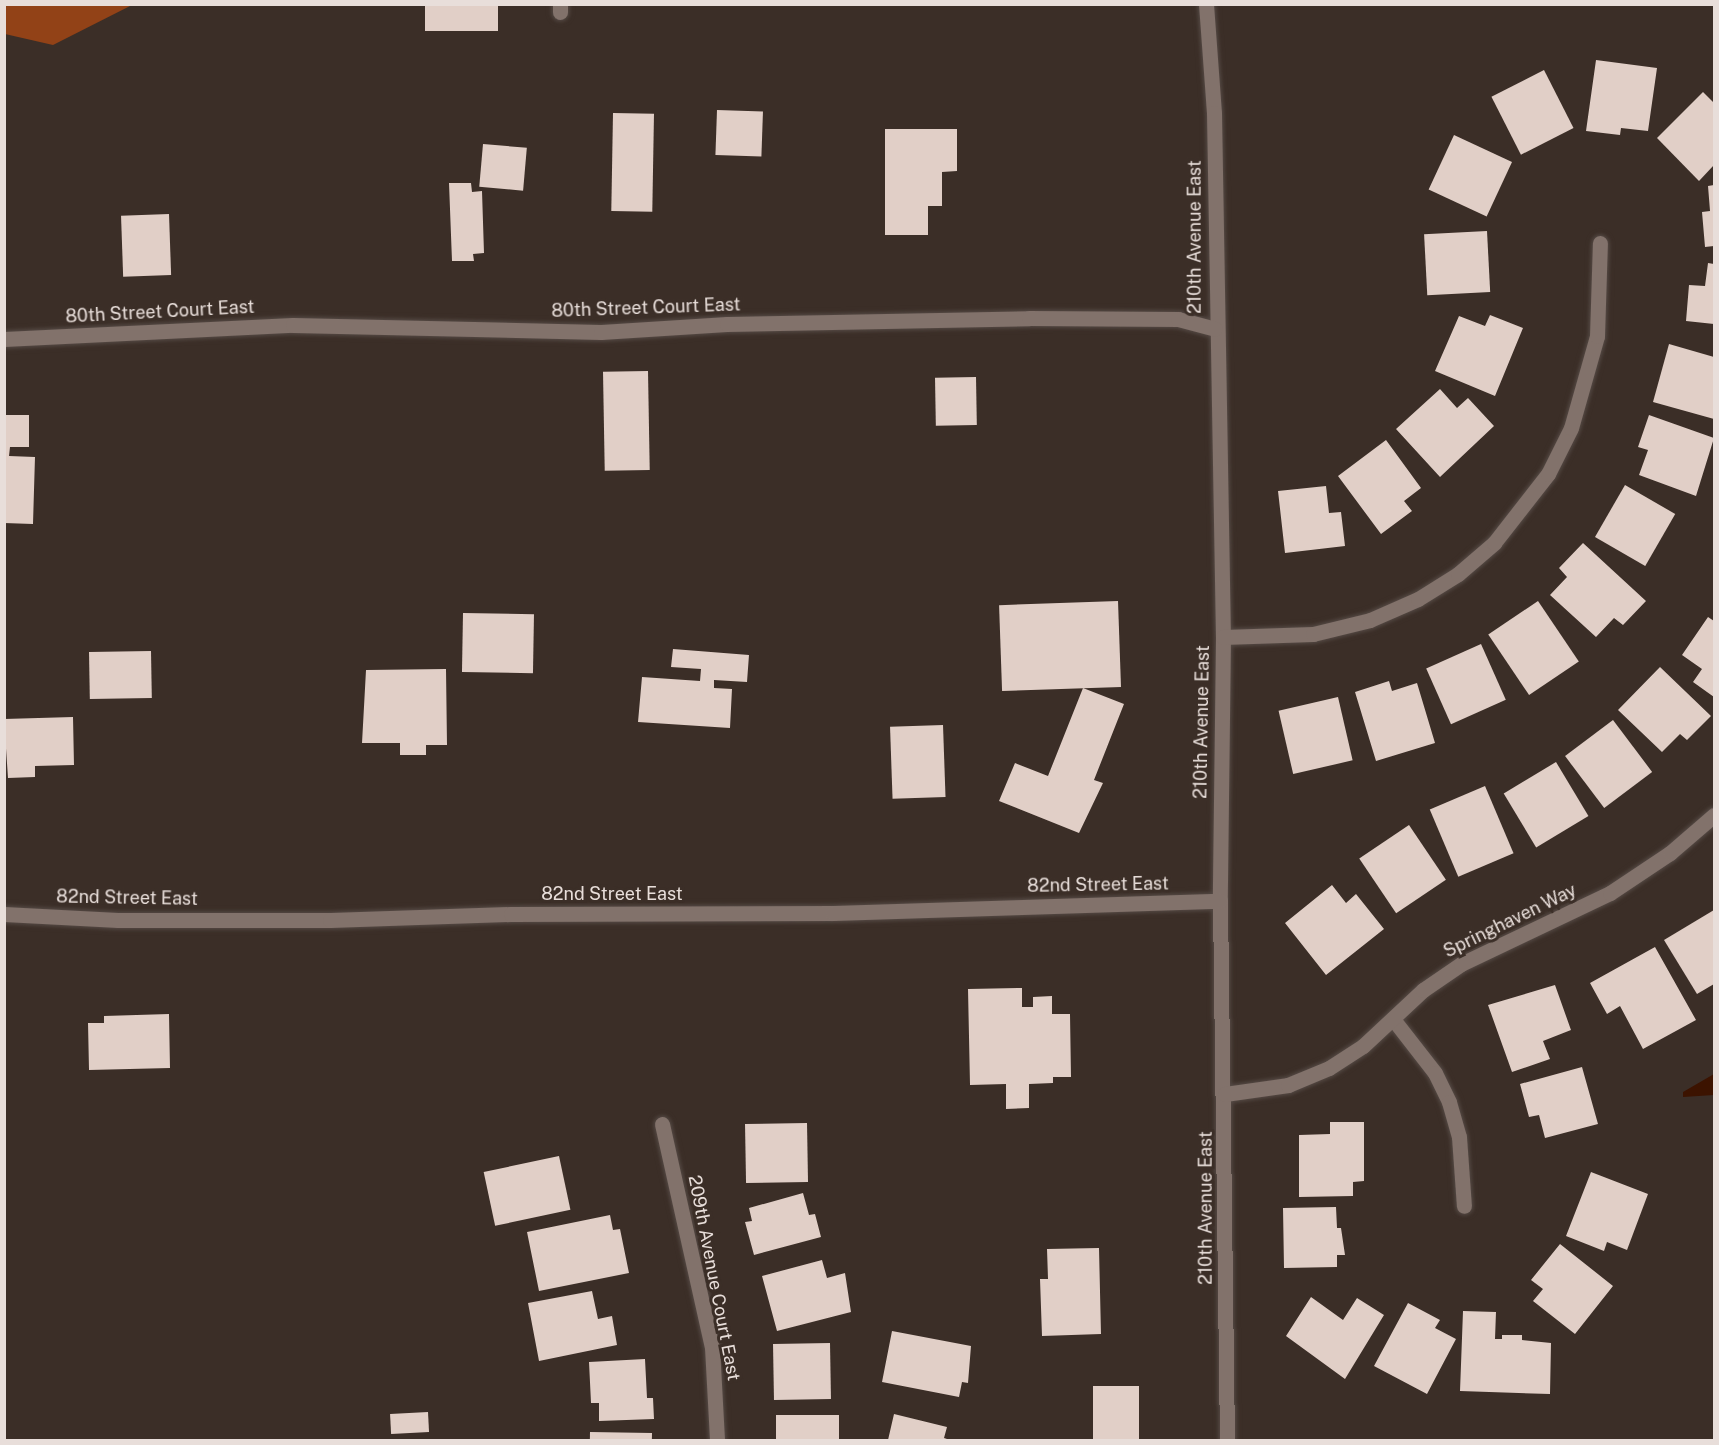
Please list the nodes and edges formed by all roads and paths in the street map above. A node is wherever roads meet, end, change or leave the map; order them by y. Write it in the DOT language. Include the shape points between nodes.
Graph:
graph roads {
  1 [pos="1206,4"];
  2 [pos="1599,243"];
  3 [pos="1215,329"];
  4 [pos="4,339"];
  5 [pos="1223,637"];
  6 [pos="1714,815"];
  7 [pos="1220,901"];
  8 [pos="4,914"];
  9 [pos="1393,1019"];
  10 [pos="1225,1094"];
  11 [pos="662,1124"];
  12 [pos="1464,1206"];
  13 [pos="717,1440"];
  14 [pos="1227,1440"];
  1 -- 3 [label="street, 210th Avenue East" via="1214,113"];
  2 -- 5 [label="street" via="1597,336 1585,390 1548,474 1494,543 1458,574 1418,599 1370,620 1272,639"];
  3 -- 4 [label="street, 80th Street Court East" via="1178,319 1029,318 726,324 601,332 293,325"];
  3 -- 5 [label="street, 210th Avenue East"];
  5 -- 7 [label="street, 210th Avenue East"];
  6 -- 9 [label="street, Springhaven Way" via="1670,853 1610,893 1461,964 1423,990"];
  7 -- 8 [label="street, 82nd Street East" via="833,913 511,914 330,920 118,920"];
  7 -- 10 [label="street, 210th Avenue East"];
  9 -- 10 [label="street, Springhaven Way" via="1363,1046 1329,1068 1288,1085"];
  9 -- 12 [label="street" via="1436,1073 1449,1102 1460,1137"];
  10 -- 14 [label="street, 210th Avenue East"];
  11 -- 13 [label="street, 209th Avenue Court East" via="712,1347"];
}
